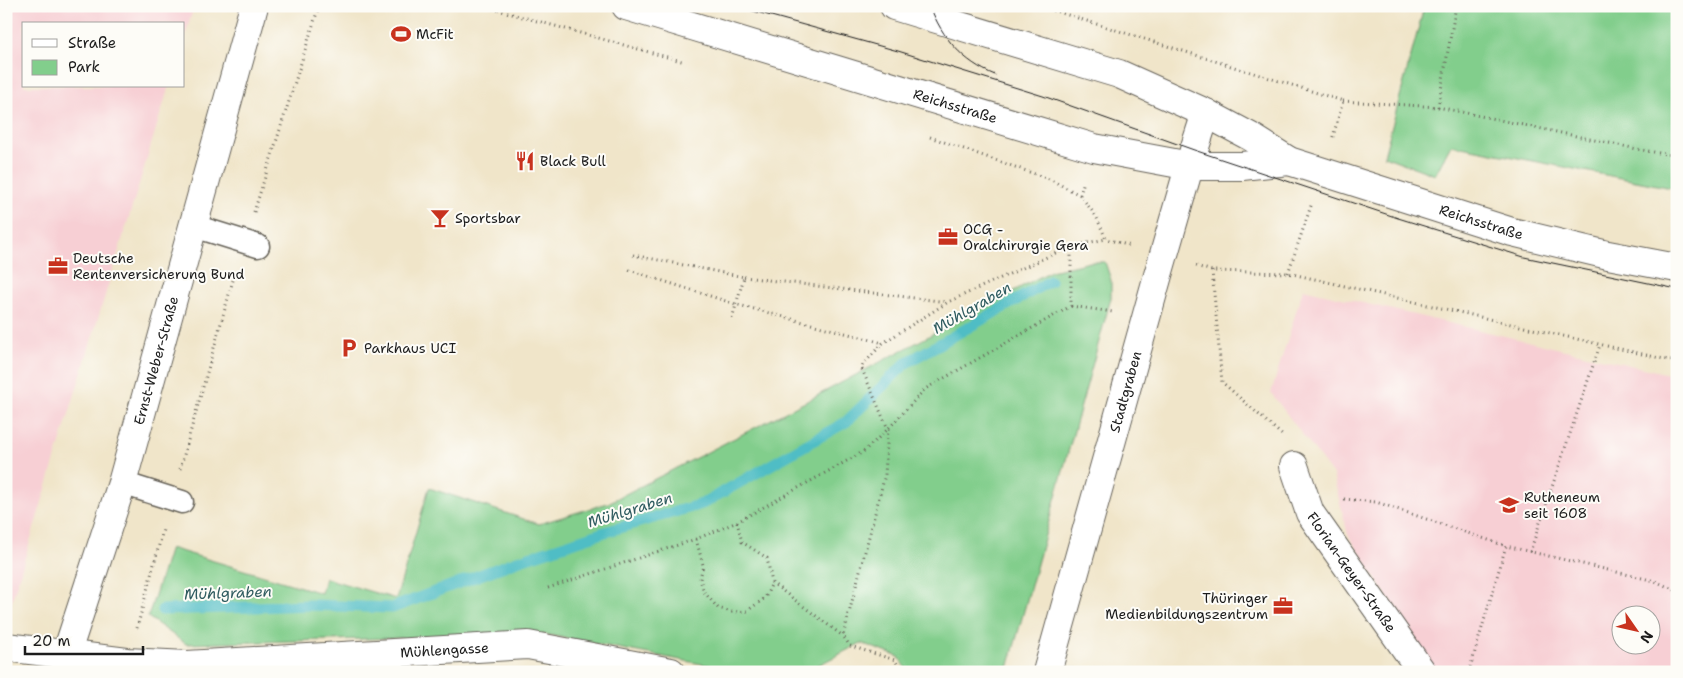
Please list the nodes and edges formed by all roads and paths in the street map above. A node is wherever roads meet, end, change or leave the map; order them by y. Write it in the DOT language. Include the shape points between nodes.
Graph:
graph roads {
  1 [pos="254,6"];
  2 [pos="319,6"];
  3 [pos="483,6"];
  4 [pos="626,6"];
  5 [pos="894,6"];
  6 [pos="1456,6"];
  7 [pos="692,65"];
  8 [pos="1343,101"];
  9 [pos="1438,107"];
  10 [pos="1206,113"];
  11 [pos="928,136"];
  12 [pos="1677,156"];
  13 [pos="1289,161"];
  14 [pos="1190,166"];
  15 [pos="194,226"];
  16 [pos="1106,239"];
  17 [pos="251,243"];
  18 [pos="1071,246"];
  19 [pos="633,255"];
  20 [pos="1164,256"];
  21 [pos="1677,268"];
  22 [pos="629,270"];
  23 [pos="1212,271"];
  24 [pos="744,277"];
  25 [pos="948,302"];
  26 [pos="735,304"];
  27 [pos="1071,306"];
  28 [pos="732,319"];
  29 [pos="1146,320"];
  30 [pos="883,342"];
  31 [pos="1600,345"];
  32 [pos="1677,362"];
  33 [pos="888,429"];
  34 [pos="1294,466"];
  35 [pos="122,483"];
  36 [pos="177,500"];
  37 [pos="1376,502"];
  38 [pos="737,522"];
  39 [pos="696,539"];
  40 [pos="1506,546"];
  41 [pos="1530,552"];
  42 [pos="772,583"];
  43 [pos="548,588"];
  44 [pos="1677,591"];
  45 [pos="843,636"];
  46 [pos="6,647"];
  47 [pos="66,655"];
  48 [pos="127,662"];
  49 [pos="670,672"];
  50 [pos="902,672"];
  51 [pos="1047,672"];
  52 [pos="1422,672"];
  53 [pos="1469,672"];
  1 -- 15 [label="main road, Ernst-Weber-Straße"];
  2 -- 17 [label="path"];
  3 -- 7 [label="path"];
  4 -- 14 [label="main road, Reichsstraße" via="1094,148"];
  5 -- 10 [label="main road, Reichsstraße" via="1119,74"];
  6 -- 9 [label="path"];
  8 -- 9 [label="path"];
  9 -- 12 [label="path"];
  10 -- 13 [label="main road, Reichsstraße"];
  10 -- 14 [label="main road, Stadtgraben"];
  11 -- 16 [label="path" via="1049,178 1080,195 1096,216"];
  13 -- 14 [label="main road, Reichsstraße" via="1242,166"];
  13 -- 21 [label="main road, Reichsstraße" via="1512,232"];
  14 -- 20 [label="main road, Stadtgraben"];
  15 -- 17 [label="lane"];
  15 -- 35 [label="main road, Ernst-Weber-Straße"];
  16 -- 18 [label="path"];
  16 -- 20 [label="path"];
  17 -- 36 [label="path"];
  18 -- 25 [label="path"];
  18 -- 27 [label="path"];
  19 -- 24 [label="path"];
  20 -- 23 [label="path"];
  20 -- 29 [label="main road, Stadtgraben"];
  22 -- 26 [label="path"];
  23 -- 31 [label="path" via="1288,273"];
  23 -- 34 [label="path" via="1222,382 1289,440"];
  24 -- 25 [label="path"];
  24 -- 26 [label="path"];
  25 -- 30 [label="path"];
  26 -- 28 [label="path"];
  26 -- 30 [label="path"];
  27 -- 29 [label="path"];
  27 -- 33 [label="path" via="925,389"];
  29 -- 51 [label="main road, Stadtgraben"];
  30 -- 33 [label="path" via="861,367"];
  31 -- 32 [label="path"];
  31 -- 41 [label="path"];
  33 -- 38 [label="path" via="862,452"];
  33 -- 45 [label="path" via="885,474"];
  34 -- 52 [label="main road, Florian-Geyer-Straße" via="1310,513"];
  35 -- 36 [label="lane"];
  35 -- 47 [label="main road, Ernst-Weber-Straße"];
  36 -- 48 [label="path"];
  37 -- 40 [label="path"];
  38 -- 39 [label="path"];
  38 -- 42 [label="path" via="742,542 767,558"];
  39 -- 42 [label="path" via="703,565 700,580 704,592 718,608 747,612 765,598"];
  39 -- 43 [label="path"];
  40 -- 41 [label="path"];
  40 -- 53 [label="path"];
  41 -- 44 [label="path" via="1655,581"];
  42 -- 45 [label="path"];
  45 -- 50 [label="path" via="850,646 895,660"];
  46 -- 47 [label="main road, Mühlengasse"];
  47 -- 48 [label="main road, Mühlengasse"];
  48 -- 49 [label="main road, Mühlengasse" via="187,665 528,645"];
}
